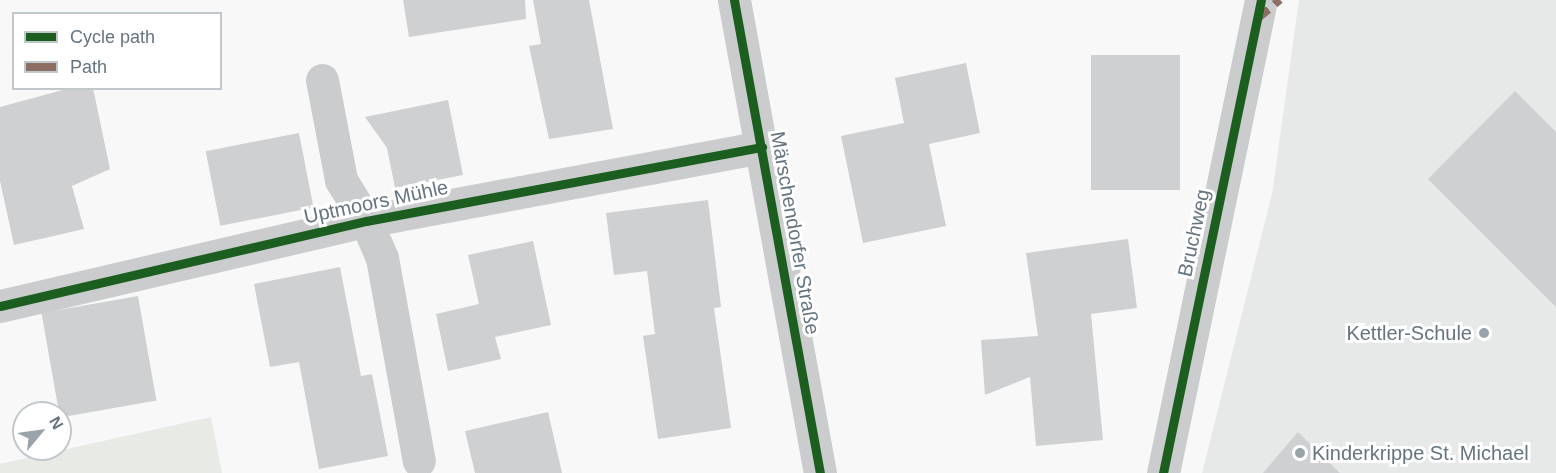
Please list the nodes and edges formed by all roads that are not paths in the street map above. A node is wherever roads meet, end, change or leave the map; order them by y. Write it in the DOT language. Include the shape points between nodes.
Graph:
graph roads {
  1 [pos="734,0"];
  2 [pos="1261,0"];
  3 [pos="322,80"];
  4 [pos="762,147"];
  5 [pos="366,221"];
  6 [pos="0,306"];
  7 [pos="419,461"];
  8 [pos="820,473"];
  9 [pos="1163,473"];
  1 -- 4 [label="street, Märschendorfer Straße"];
  2 -- 9 [label="street, Bruchweg"];
  3 -- 5 [label="street, Uptmoors Mühle" via="341,180"];
  4 -- 5 [label="street, Uptmoors Mühle"];
  4 -- 8 [label="street, Märschendorfer Straße"];
  5 -- 6 [label="street, Uptmoors Mühle"];
  5 -- 7 [label="street, Uptmoors Mühle" via="382,258"];
}
